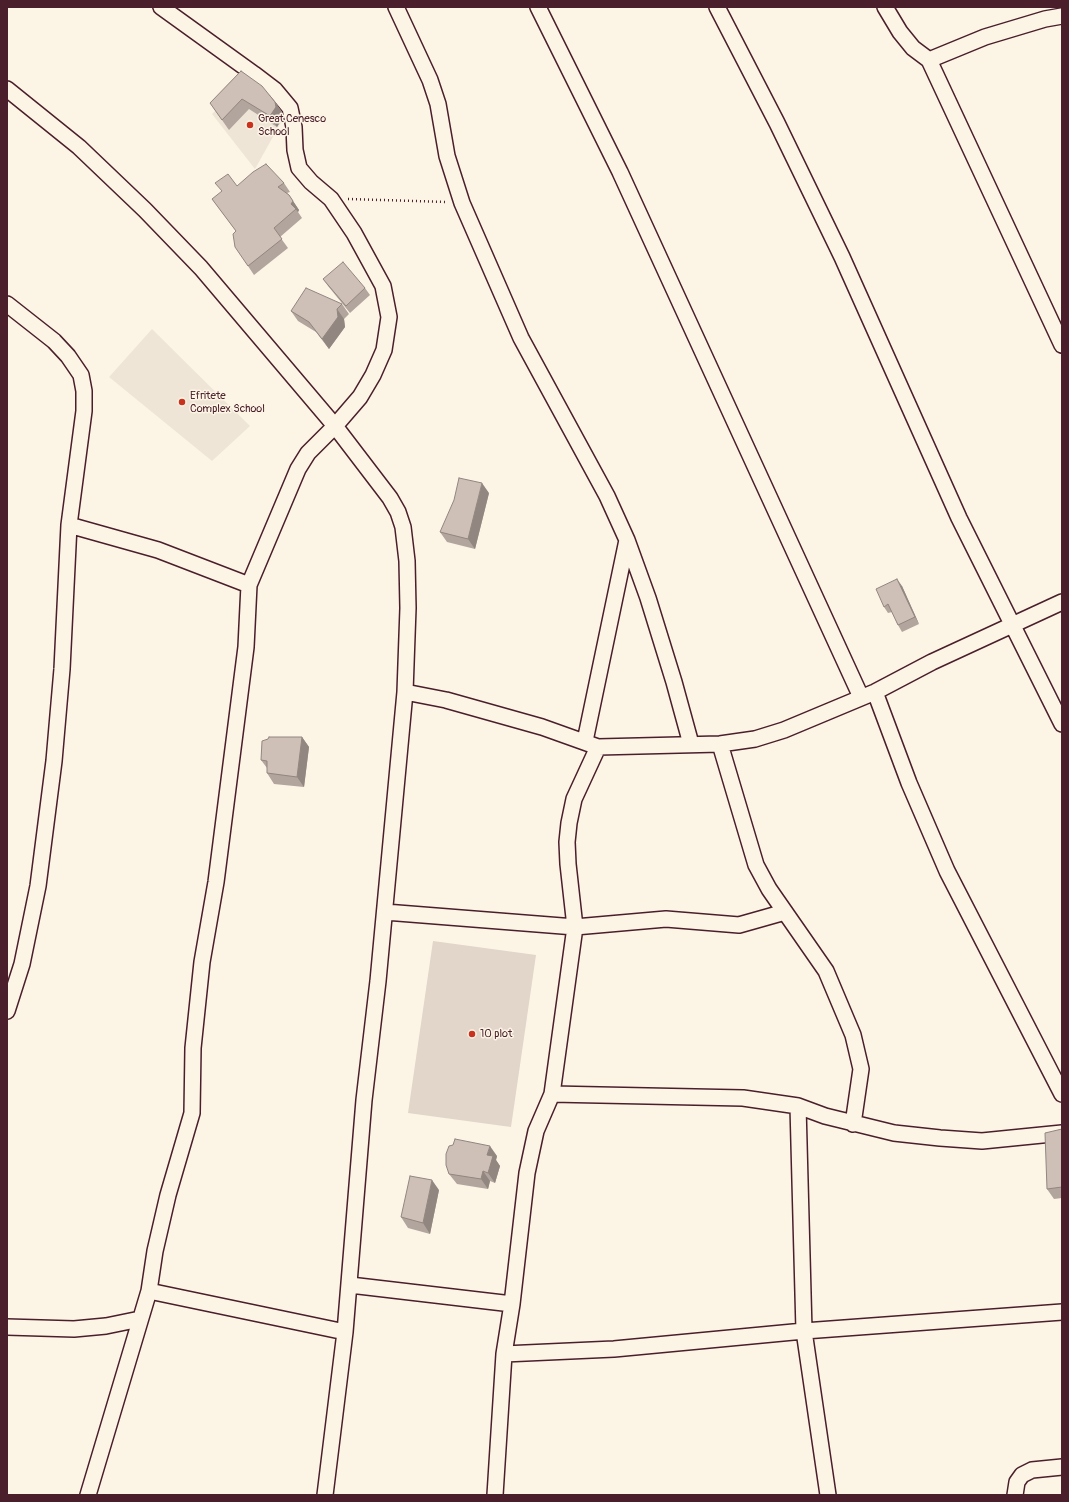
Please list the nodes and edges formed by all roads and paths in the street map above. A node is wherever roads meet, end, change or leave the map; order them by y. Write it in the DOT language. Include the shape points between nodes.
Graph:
graph roads {
  1 [pos="161,7"];
  2 [pos="396,7"];
  3 [pos="538,7"];
  4 [pos="717,7"];
  5 [pos="885,7"];
  6 [pos="1042,13"];
  7 [pos="1062,16"];
  8 [pos="929,60"];
  9 [pos="7,88"];
  10 [pos="331,199"];
  11 [pos="462,203"];
  12 [pos="7,304"];
  13 [pos="1062,345"];
  14 [pos="335,426"];
  15 [pos="69,525"];
  16 [pos="627,540"];
  17 [pos="249,585"];
  18 [pos="1062,602"];
  19 [pos="1012,624"];
  20 [pos="405,692"];
  21 [pos="868,695"];
  22 [pos="1062,724"];
  23 [pos="591,744"];
  24 [pos="691,744"];
  25 [pos="720,744"];
  26 [pos="385,912"];
  27 [pos="785,912"];
  28 [pos="575,927"];
  29 [pos="7,1011"];
  30 [pos="552,1094"];
  31 [pos="1062,1094"];
  32 [pos="798,1106"];
  33 [pos="853,1124"];
  34 [pos="1062,1133"];
  35 [pos="350,1285"];
  36 [pos="149,1291"];
  37 [pos="512,1304"];
  38 [pos="1062,1312"];
  39 [pos="140,1319"];
  40 [pos="7,1327"];
  41 [pos="804,1331"];
  42 [pos="345,1332"];
  43 [pos="504,1354"];
  44 [pos="1062,1467"];
  45 [pos="88,1495"];
  46 [pos="325,1495"];
  47 [pos="495,1495"];
  48 [pos="828,1495"];
  49 [pos="1015,1495"];
  1 -- 10 [label="street" via="275,90 290,108 293,116 299,168"];
  2 -- 11 [label="street" via="434,92 447,156"];
  3 -- 21 [label="street" via="620,172"];
  4 -- 19 [label="street" via="842,257 959,518"];
  5 -- 8 [label="street" via="913,48"];
  6 -- 7 [label="street"];
  6 -- 8 [label="street"];
  8 -- 13 [label="street"];
  9 -- 14 [label="street" via="78,147 201,268"];
  10 -- 11 [label="path"];
  10 -- 14 [label="street" via="354,233 383,286 389,317 384,350 373,375 360,397"];
  11 -- 16 [label="street" via="521,338 607,496"];
  12 -- 15 [label="street" via="54,341 81,375 84,411"];
  14 -- 17 [label="street" via="308,453 298,469"];
  14 -- 20 [label="street" via="390,498 403,527 408,608"];
  15 -- 17 [label="street" via="158,550"];
  15 -- 29 [label="street" via="62,669 53,769 38,886 22,964"];
  16 -- 23 [label="street"];
  16 -- 24 [label="street" via="666,654"];
  17 -- 36 [label="street" via="246,647 216,882 201,969 193,1048 192,1113 168,1195"];
  18 -- 19 [label="street"];
  19 -- 21 [label="street"];
  19 -- 22 [label="street"];
  20 -- 23 [label="street" via="480,710"];
  20 -- 26 [label="street"];
  21 -- 25 [label="street" via="784,730 755,739"];
  21 -- 31 [label="street" via="947,871"];
  23 -- 24 [label="street"];
  23 -- 28 [label="street" via="574,799 568,829 568,864"];
  24 -- 25 [label="street"];
  25 -- 27 [label="street" via="756,865"];
  26 -- 28 [label="street"];
  26 -- 35 [label="street" via="363,1108"];
  27 -- 28 [label="street" via="739,925 666,919"];
  27 -- 33 [label="street" via="826,971 853,1035 861,1069"];
  28 -- 30 [label="street"];
  30 -- 32 [label="street" via="744,1098"];
  30 -- 37 [label="street" via="530,1149"];
  32 -- 33 [label="street"];
  32 -- 41 [label="street"];
  33 -- 34 [label="street" via="894,1133 982,1141"];
  35 -- 37 [label="street"];
  35 -- 42 [label="street"];
  36 -- 39 [label="street"];
  36 -- 42 [label="street"];
  37 -- 43 [label="street"];
  38 -- 41 [label="street"];
  39 -- 40 [label="street" via="74,1329"];
  39 -- 45 [label="street"];
  41 -- 43 [label="street" via="614,1349"];
  41 -- 48 [label="street"];
  42 -- 46 [label="street"];
  43 -- 47 [label="street"];
  44 -- 49 [label="street" via="1032,1470 1022,1475 1017,1482"];
}
